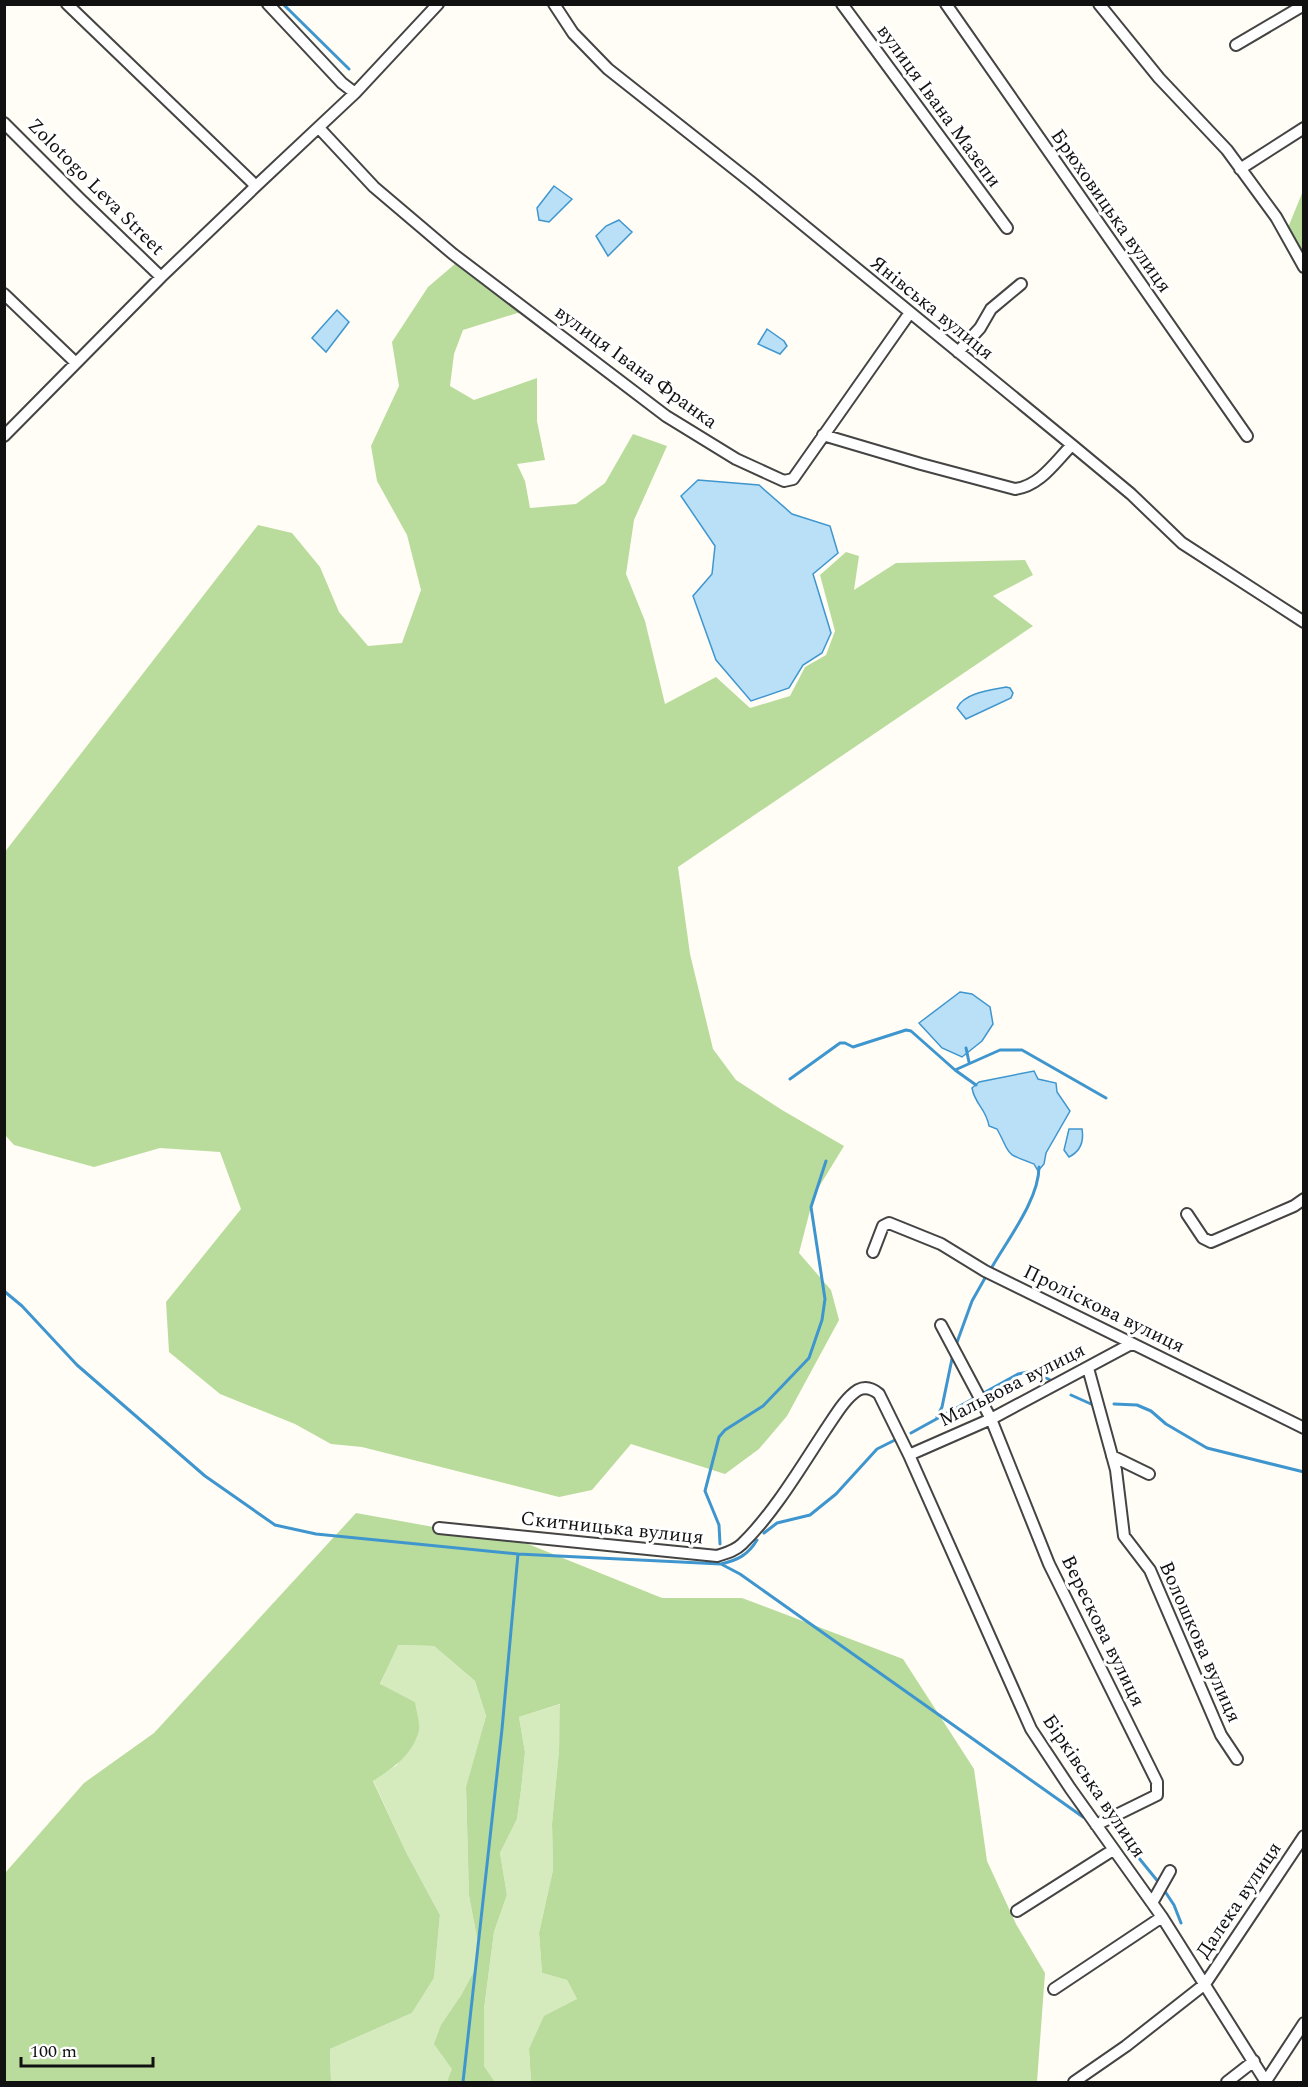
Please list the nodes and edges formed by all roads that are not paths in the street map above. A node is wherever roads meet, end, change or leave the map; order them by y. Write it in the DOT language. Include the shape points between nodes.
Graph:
graph roads {
  1 [pos="67,4"];
  2 [pos="268,4"];
  3 [pos="438,4"];
  4 [pos="554,4"];
  5 [pos="842,4"];
  6 [pos="946,4"];
  7 [pos="1099,4"];
  8 [pos="1304,4"];
  9 [pos="426,9"];
  10 [pos="1236,45"];
  11 [pos="355,93"];
  12 [pos="4,123"];
  13 [pos="319,128"];
  14 [pos="1304,129"];
  15 [pos="1240,169"];
  16 [pos="256,186"];
  17 [pos="1007,228"];
  18 [pos="1304,267"];
  19 [pos="161,277"];
  20 [pos="1021,284"];
  21 [pos="4,294"];
  22 [pos="909,314"];
  23 [pos="958,352"];
  24 [pos="76,363"];
  25 [pos="823,435"];
  26 [pos="4,436"];
  27 [pos="1247,436"];
  28 [pos="1072,445"];
  29 [pos="1304,622"];
  30 [pos="1304,1199"];
  31 [pos="1187,1214"];
  32 [pos="873,1252"];
  33 [pos="941,1325"];
  34 [pos="1131,1344"];
  35 [pos="1088,1368"];
  36 [pos="879,1394"];
  37 [pos="991,1419"];
  38 [pos="1304,1428"];
  39 [pos="909,1455"];
  40 [pos="1112,1456"];
  41 [pos="1149,1474"];
  42 [pos="439,1528"];
  43 [pos="1237,1759"];
  44 [pos="1096,1825"];
  45 [pos="1304,1836"];
  46 [pos="1113,1850"];
  47 [pos="1170,1871"];
  48 [pos="1152,1903"];
  49 [pos="1017,1911"];
  50 [pos="1162,1917"];
  51 [pos="1205,1984"];
  52 [pos="1054,1989"];
  53 [pos="1304,2023"];
  54 [pos="1254,2061"];
  55 [pos="1074,2082"];
  56 [pos="1227,2082"];
  57 [pos="1266,2082"];
  1 -- 16 [label="street"];
  2 -- 11 [label="street"];
  3 -- 9 [label="street"];
  4 -- 22 [label="street, Янівська вулиця" via="573,33 608,69"];
  5 -- 17 [label="street, вулиця Івана Мазепи"];
  6 -- 27 [label="street, Брюховицька вулиця"];
  7 -- 15 [label="street"];
  8 -- 10 [label="street"];
  9 -- 11 [label="street"];
  11 -- 13 [label="street"];
  12 -- 19 [label="street, Zolotogo Leva Street"];
  13 -- 16 [label="street"];
  13 -- 25 [label="street, вулиця Івана Франка" via="374,187 453,254 666,416 736,459 784,482 793,479"];
  14 -- 15 [label="street"];
  15 -- 18 [label="street" via="1276,217"];
  16 -- 19 [label="street"];
  19 -- 24 [label="street"];
  20 -- 23 [label="street" via="991,309"];
  21 -- 24 [label="street"];
  22 -- 23 [label="street, Янівська вулиця"];
  22 -- 25 [label="street, вулиця Івана Франка"];
  23 -- 28 [label="street, Янівська вулиця"];
  24 -- 26 [label="street"];
  25 -- 28 [label="street" via="1015,489 1035,482"];
  28 -- 29 [label="street, Янівська вулиця" via="1182,543"];
  30 -- 31 [label="street" via="1211,1242 1203,1238"];
  32 -- 34 [label="street, Проліскова вулиця" via="883,1226 889,1223 941,1244 985,1271"];
  33 -- 37 [label="street"];
  34 -- 35 [label="street, Мальвова вулиця"];
  34 -- 38 [label="street, Проліскова вулиця"];
  35 -- 37 [label="street, Мальвова вулиця"];
  35 -- 40 [label="street, Волошкова вулиця"];
  36 -- 39 [label="street, Бірківська вулиця"];
  36 -- 42 [label="street, Скитницька вулиця" via="869,1388 856,1391 748,1537 732,1551 717,1556"];
  37 -- 39 [label="street, Мальвова вулиця"];
  37 -- 44 [label="street, Верескова вулиця" via="1049,1564 1156,1782 1157,1795"];
  39 -- 44 [label="street, Бірківська вулиця" via="1031,1729"];
  40 -- 41 [label="street"];
  40 -- 43 [label="street, Волошкова вулиця" via="1124,1536 1150,1570 1221,1735"];
  44 -- 46 [label="street, Бірківська вулиця"];
  45 -- 51 [label="street, Далека вулиця"];
  46 -- 48 [label="street, Бірківська вулиця"];
  46 -- 49 [label="street"];
  47 -- 48 [label="street"];
  48 -- 50 [label="street, Бірківська вулиця"];
  50 -- 51 [label="street, Бірківська вулиця"];
  50 -- 52 [label="street"];
  51 -- 54 [label="street, Бірківська вулиця"];
  51 -- 55 [label="street, Далека вулиця"];
  53 -- 57 [label="street"];
  54 -- 56 [label="street"];
  54 -- 57 [label="street, Бірківська вулиця"];
}
